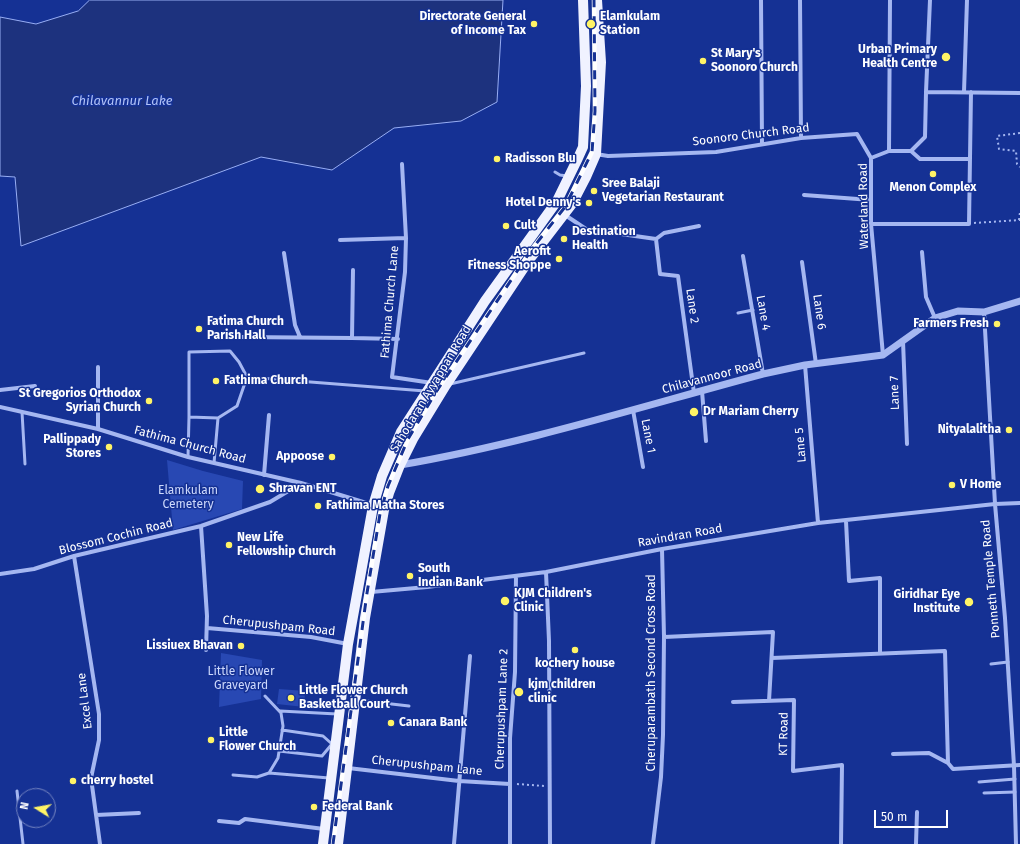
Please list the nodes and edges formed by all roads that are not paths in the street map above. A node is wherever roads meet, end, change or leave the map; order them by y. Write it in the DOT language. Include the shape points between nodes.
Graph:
graph roads {
  1 [pos="583,0"];
  2 [pos="597,0"];
  3 [pos="761,0"];
  4 [pos="800,0"];
  5 [pos="890,0"];
  6 [pos="930,0"];
  7 [pos="967,0"];
  8 [pos="926,92"];
  9 [pos="964,92"];
  10 [pos="971,92"];
  11 [pos="1020,93"];
  12 [pos="801,138"];
  13 [pos="762,144"];
  14 [pos="911,151"];
  15 [pos="889,152"];
  16 [pos="596,154"];
  17 [pos="871,158"];
  18 [pos="970,159"];
  19 [pos="402,164"];
  20 [pos="555,172"];
  21 [pos="569,176"];
  22 [pos="804,195"];
  23 [pos="871,200"];
  24 [pos="564,214"];
  25 [pos="872,224"];
  26 [pos="699,226"];
  27 [pos="406,238"];
  28 [pos="656,239"];
  29 [pos="340,240"];
  30 [pos="922,252"];
  31 [pos="284,253"];
  32 [pos="743,256"];
  33 [pos="802,262"];
  34 [pos="353,270"];
  35 [pos="1020,301"];
  36 [pos="753,310"];
  37 [pos="984,312"];
  38 [pos="738,313"];
  39 [pos="935,318"];
  40 [pos="242,337"];
  41 [pos="300,337"];
  42 [pos="352,338"];
  43 [pos="398,339"];
  44 [pos="903,341"];
  45 [pos="584,353"];
  46 [pos="883,355"];
  47 [pos="816,364"];
  48 [pos="805,365"];
  49 [pos="98,368"];
  50 [pos="763,374"];
  51 [pos="247,377"];
  52 [pos="446,385"];
  53 [pos="35,386"];
  54 [pos="430,387"];
  55 [pos="0,390"];
  56 [pos="702,391"];
  57 [pos="694,393"];
  58 [pos="0,407"];
  59 [pos="633,410"];
  60 [pos="22,412"];
  61 [pos="269,415"];
  62 [pos="189,416"];
  63 [pos="218,418"];
  64 [pos="98,429"];
  65 [pos="706,441"];
  66 [pos="907,444"];
  67 [pos="188,457"];
  68 [pos="214,463"];
  69 [pos="25,464"];
  70 [pos="400,465"];
  71 [pos="643,466"];
  72 [pos="264,475"];
  73 [pos="301,483"];
  74 [pos="995,504"];
  75 [pos="1020,504"];
  76 [pos="373,506"];
  77 [pos="384,510"];
  78 [pos="846,521"];
  79 [pos="818,523"];
  80 [pos="201,526"];
  81 [pos="662,549"];
  82 [pos="74,556"];
  83 [pos="546,572"];
  84 [pos="0,574"];
  85 [pos="516,576"];
  86 [pos="370,592"];
  87 [pos="206,628"];
  88 [pos="664,637"];
  89 [pos="348,644"];
  90 [pos="206,650"];
  91 [pos="880,653"];
  92 [pos="470,656"];
  93 [pos="772,658"];
  94 [pos="1008,662"];
  95 [pos="991,664"];
  96 [pos="265,696"];
  97 [pos="356,699"];
  98 [pos="769,701"];
  99 [pos="733,702"];
  100 [pos="409,706"];
  101 [pos="280,711"];
  102 [pos="339,714"];
  103 [pos="282,730"];
  104 [pos="333,744"];
  105 [pos="279,751"];
  106 [pos="893,754"];
  107 [pos="948,763"];
  108 [pos="1014,766"];
  109 [pos="1020,766"];
  110 [pos="348,768"];
  111 [pos="269,772"];
  112 [pos="233,775"];
  113 [pos="331,778"];
  114 [pos="1015,779"];
  115 [pos="459,781"];
  116 [pos="979,782"];
  117 [pos="510,784"];
  118 [pos="1015,792"];
  119 [pos="984,793"];
  120 [pos="917,812"];
  121 [pos="139,813"];
  122 [pos="96,814"];
  123 [pos="219,821"];
  124 [pos="21,828"];
  125 [pos="325,829"];
  126 [pos="23,844"];
  127 [pos="100,844"];
  128 [pos="323,844"];
  129 [pos="338,844"];
  130 [pos="454,844"];
  131 [pos="510,844"];
  132 [pos="550,844"];
  133 [pos="653,844"];
  134 [pos="841,844"];
  135 [pos="916,844"];
  136 [pos="1016,844"];
  1 -- 21 [label="main road, Sahodaran Ayyappan Road" via="586,86 582,146"];
  2 -- 16 [label="main road, Sahodaran Ayyappan Road" via="601,62"];
  3 -- 13 [label="street"];
  4 -- 12 [label="street"];
  5 -- 15 [label="street"];
  6 -- 8 [label="street"];
  7 -- 9 [label="street"];
  8 -- 9 [label="street"];
  8 -- 14 [label="street" via="925,137"];
  9 -- 10 [label="street"];
  10 -- 11 [label="street"];
  10 -- 18 [label="street"];
  12 -- 13 [label="street, Soonoro Church Road"];
  12 -- 17 [label="street, Soonoro Church Road" via="857,134"];
  13 -- 16 [label="street, Soonoro Church Road" via="716,152 608,156"];
  14 -- 15 [label="street, Waterland Road"];
  14 -- 18 [label="street" via="920,159"];
  15 -- 17 [label="street, Waterland Road"];
  16 -- 24 [label="main road, Sahodaran Ayyappan Road" via="572,204"];
  17 -- 23 [label="street, Waterland Road"];
  18 -- 25 [label="street" via="969,224"];
  19 -- 27 [label="street, Fathima Church Lane"];
  20 -- 21 [label="lane" via="560,176"];
  21 -- 54 [label="main road, Sahodaran Ayyappan Road" via="557,200 484,301"];
  22 -- 23 [label="street"];
  23 -- 25 [label="street, Waterland Road"];
  24 -- 28 [label="street" via="586,229"];
  24 -- 52 [label="main road, Sahodaran Ayyappan Road" via="529,260"];
  25 -- 46 [label="street, Waterland Road"];
  26 -- 28 [label="street" via="664,233"];
  27 -- 29 [label="street"];
  27 -- 43 [label="street, Fathima Church Lane"];
  28 -- 57 [label="street, Lane 2" via="660,274 678,276"];
  30 -- 39 [label="street" via="926,297"];
  31 -- 41 [label="street" via="295,325"];
  32 -- 36 [label="street, Lane 4"];
  33 -- 47 [label="street, Lane 6"];
  34 -- 42 [label="street"];
  35 -- 37 [label="street, Chilavannoor Road"];
  36 -- 38 [label="lane"];
  36 -- 50 [label="street, Lane 4"];
  37 -- 39 [label="street, Chilavannoor Road" via="958,311"];
  37 -- 74 [label="street, Ponneth Temple Road"];
  39 -- 44 [label="street, Chilavannoor Road"];
  40 -- 41 [label="street"];
  41 -- 42 [label="street"];
  42 -- 43 [label="street"];
  43 -- 54 [label="street, Fathima Church Lane" via="392,376"];
  44 -- 46 [label="street, Chilavannoor Road"];
  44 -- 66 [label="street, Lane 7"];
  45 -- 52 [label="lane"];
  46 -- 47 [label="street, Chilavannoor Road"];
  47 -- 48 [label="street, Chilavannoor Road"];
  48 -- 50 [label="street, Chilavannoor Road"];
  48 -- 79 [label="street, Lane 5"];
  49 -- 64 [label="street"];
  50 -- 56 [label="street, Chilavannoor Road"];
  51 -- 54 [label="lane"];
  51 -- 62 [label="lane" via="230,351 189,352"];
  51 -- 63 [label="lane" via="237,406"];
  52 -- 70 [label="main road, Sahodaran Ayyappan Road"];
  53 -- 55 [label="street"];
  54 -- 76 [label="main road, Sahodaran Ayyappan Road" via="401,432 382,476"];
  56 -- 57 [label="street, Chilavannoor Road"];
  56 -- 65 [label="street"];
  57 -- 59 [label="street, Chilavannoor Road"];
  58 -- 60 [label="street, Fathima Church Road"];
  59 -- 70 [label="street, Chilavannoor Road" via="453,456"];
  59 -- 71 [label="street, Lane 1"];
  60 -- 64 [label="street, Fathima Church Road"];
  60 -- 69 [label="lane"];
  61 -- 72 [label="street"];
  62 -- 63 [label="lane"];
  62 -- 67 [label="lane"];
  63 -- 68 [label="lane"];
  64 -- 67 [label="street, Fathima Church Road"];
  67 -- 68 [label="street, Fathima Church Road"];
  68 -- 72 [label="street, Fathima Church Road"];
  70 -- 77 [label="main road, Sahodaran Ayyappan Road"];
  72 -- 73 [label="street, Fathima Church Road"];
  73 -- 76 [label="street, Fathima Church Road"];
  73 -- 80 [label="street, Blossom Cochin Road" via="270,502"];
  74 -- 75 [label="street, Ravindran Road"];
  74 -- 78 [label="street, Ravindran Road"];
  74 -- 94 [label="street, Ponneth Temple Road"];
  76 -- 77 [label="main road"];
  76 -- 89 [label="main road, Sahodaran Ayyappan Road"];
  77 -- 86 [label="main road, Sahodaran Ayyappan Road"];
  78 -- 79 [label="street, Ravindran Road"];
  78 -- 91 [label="street" via="849,581 880,578"];
  79 -- 81 [label="street, Ravindran Road"];
  80 -- 82 [label="street, Blossom Cochin Road"];
  80 -- 87 [label="street, Cherupushpam Road"];
  81 -- 83 [label="street, Ravindran Road"];
  81 -- 88 [label="street, Cheruparambath Second Cross Road"];
  82 -- 84 [label="street, Blossom Cochin Road" via="34,568"];
  82 -- 122 [label="street, Excel Lane" via="99,714 99,740 91,778"];
  83 -- 85 [label="street, Ravindran Road"];
  83 -- 132 [label="street"];
  85 -- 86 [label="street, Ravindran Road"];
  85 -- 117 [label="street, Cherupushpam Lane 2"];
  86 -- 97 [label="main road, Sahodaran Ayyappan Road"];
  87 -- 89 [label="street, Cherupushpam Road" via="311,637"];
  87 -- 90 [label="street, Cherupushpam Road"];
  88 -- 93 [label="street, KT Road" via="773,632"];
  88 -- 133 [label="street, Cheruparambath Second Cross Road" via="662,770"];
  89 -- 102 [label="main road, Sahodaran Ayyappan Road"];
  91 -- 93 [label="street"];
  91 -- 107 [label="street" via="945,651"];
  92 -- 115 [label="street"];
  93 -- 98 [label="street, KT Road"];
  94 -- 95 [label="lane"];
  94 -- 108 [label="street, Ponneth Temple Road"];
  96 -- 101 [label="lane"];
  97 -- 100 [label="lane"];
  97 -- 110 [label="main road, Sahodaran Ayyappan Road"];
  98 -- 99 [label="street"];
  98 -- 134 [label="street, KT Road" via="794,700 793,771 842,765"];
  101 -- 102 [label="lane"];
  101 -- 103 [label="lane"];
  102 -- 104 [label="main road, Sahodaran Ayyappan Road"];
  103 -- 104 [label="lane" via="323,736"];
  103 -- 105 [label="lane"];
  104 -- 105 [label="lane" via="322,756"];
  104 -- 113 [label="main road, Sahodaran Ayyappan Road"];
  105 -- 111 [label="lane" via="278,758"];
  106 -- 107 [label="street" via="929,753"];
  107 -- 108 [label="street" via="953,769"];
  108 -- 109 [label="street"];
  108 -- 114 [label="street, Ponneth Temple Road"];
  110 -- 115 [label="street, Cherupushpam Lane"];
  110 -- 129 [label="main road, Sahodaran Ayyappan Road"];
  111 -- 112 [label="lane" via="257,777"];
  111 -- 113 [label="lane"];
  113 -- 125 [label="main road, Sahodaran Ayyappan Road"];
  114 -- 116 [label="lane"];
  114 -- 118 [label="street, Ponneth Temple Road"];
  115 -- 117 [label="street, Cherupushpam Lane"];
  115 -- 130 [label="street"];
  117 -- 131 [label="street, Cherupushpam Lane 2"];
  118 -- 119 [label="lane"];
  118 -- 136 [label="street, Ponneth Temple Road"];
  120 -- 135 [label="street"];
  121 -- 122 [label="street"];
  122 -- 127 [label="street, Excel Lane"];
  123 -- 125 [label="street" via="239,823 245,819"];
  124 -- 126 [label="lane"];
  125 -- 128 [label="main road, Sahodaran Ayyappan Road"];
}
